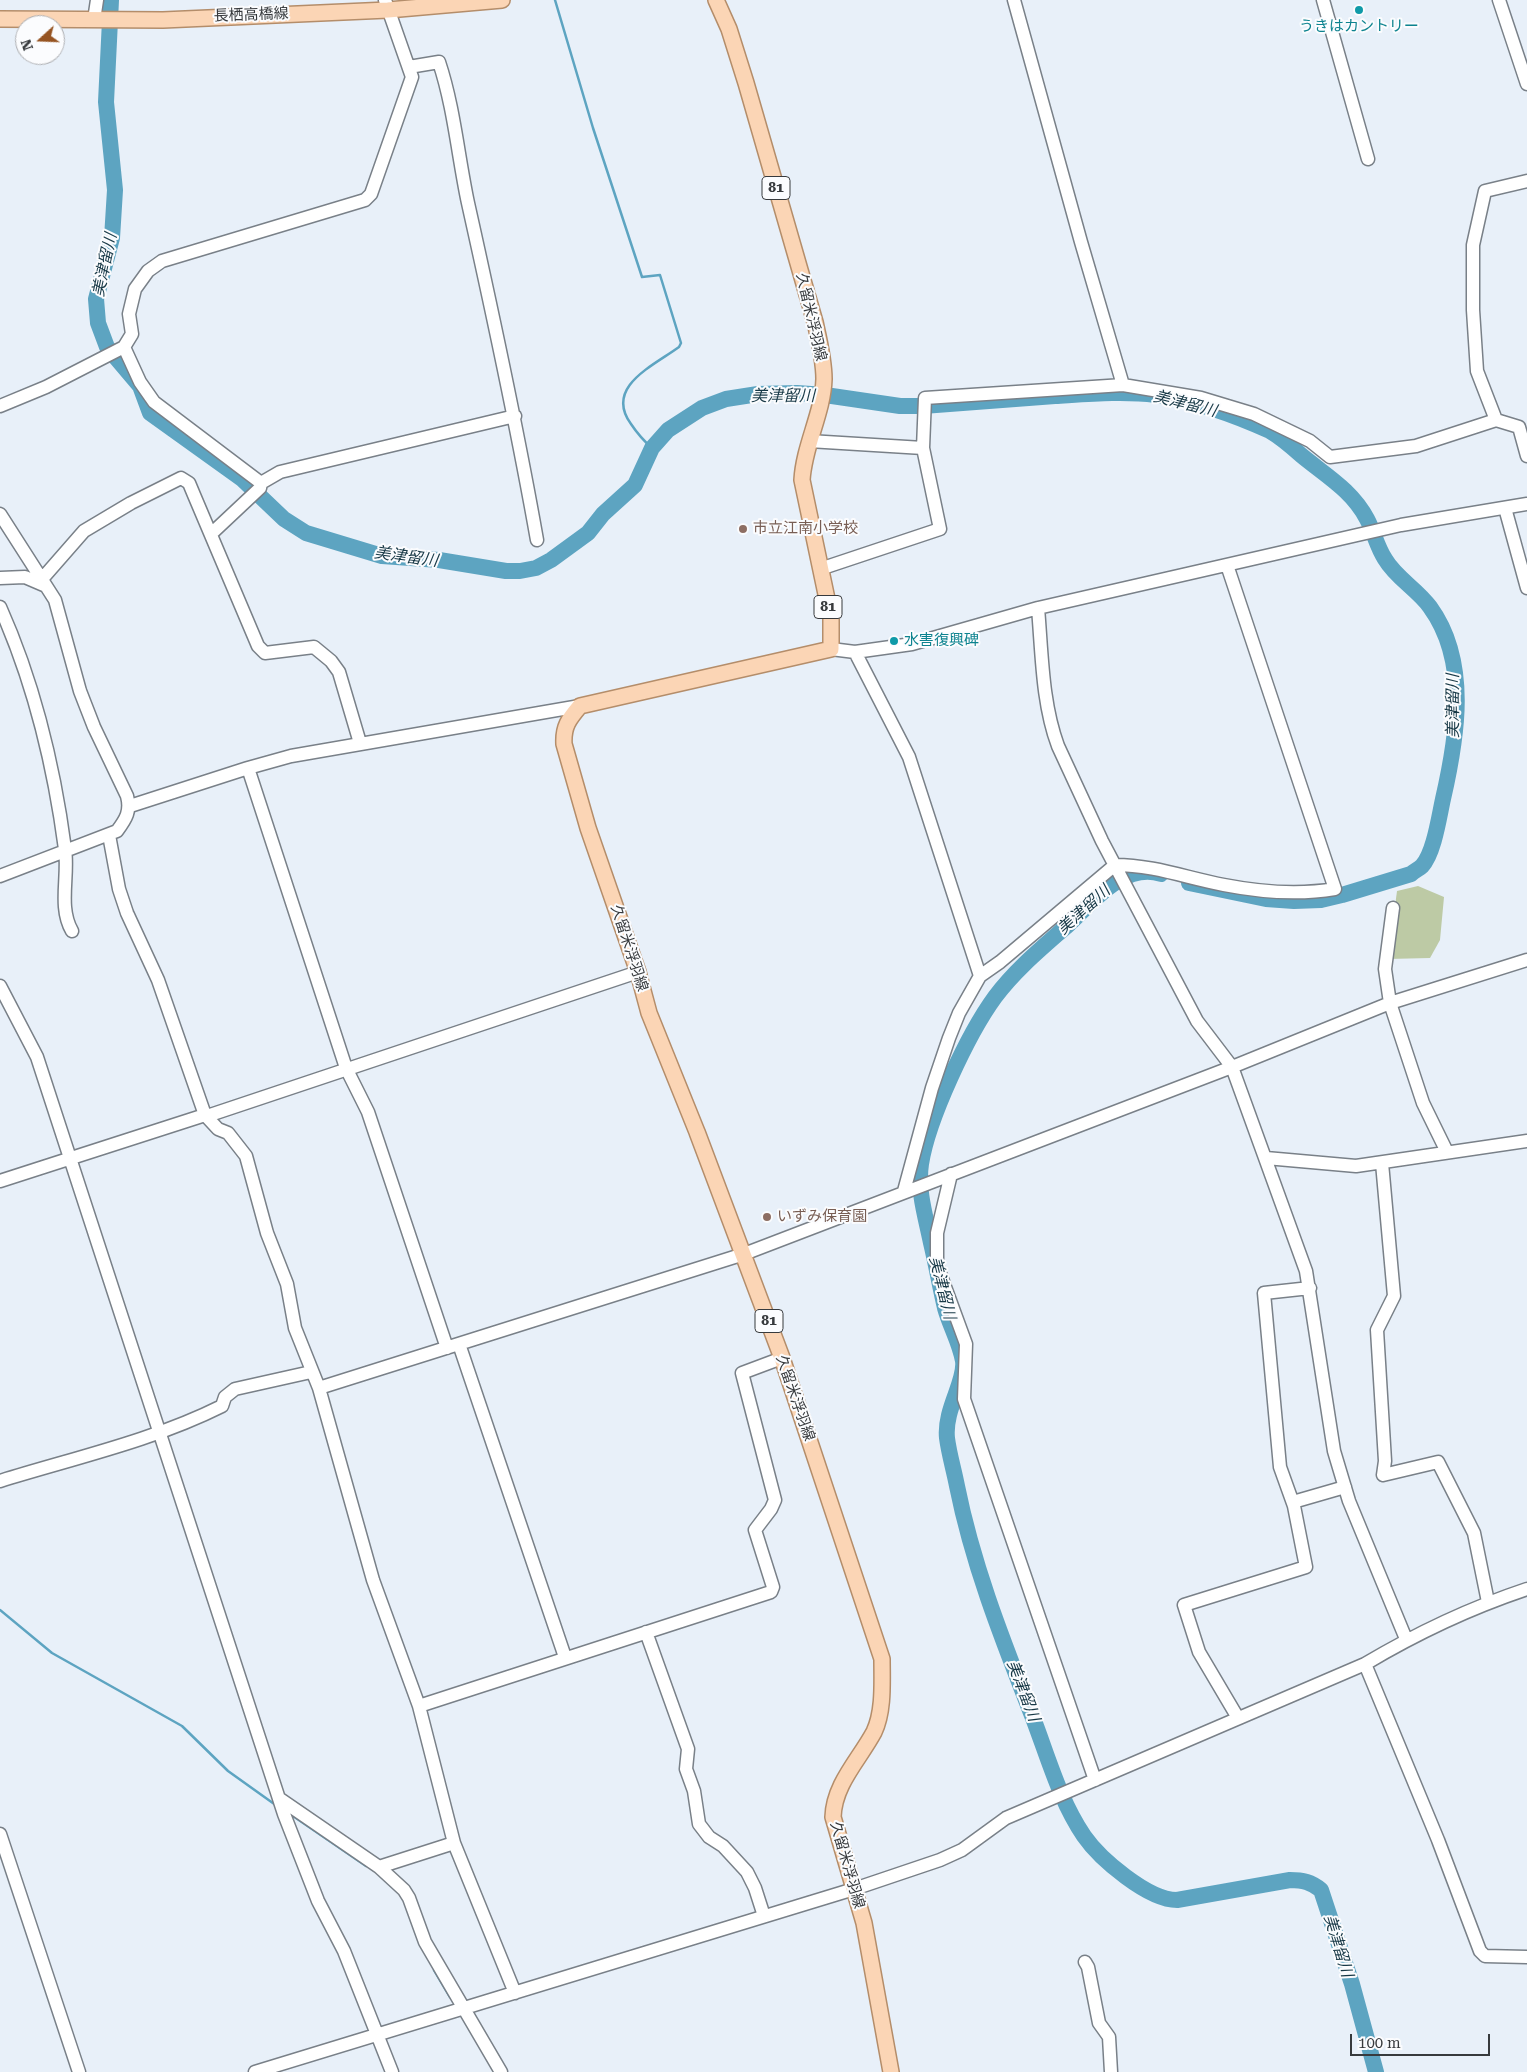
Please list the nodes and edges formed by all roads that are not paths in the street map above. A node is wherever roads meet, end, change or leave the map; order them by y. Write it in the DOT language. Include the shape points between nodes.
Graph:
graph roads {
  1 [pos="97,0"];
  2 [pos="502,0"];
  3 [pos="716,0"];
  4 [pos="1014,0"];
  5 [pos="1323,0"];
  6 [pos="1499,0"];
  7 [pos="387,5"];
  8 [pos="0,19"];
  9 [pos="95,20"];
  10 [pos="409,67"];
  11 [pos="1527,84"];
  12 [pos="1368,159"];
  13 [pos="1527,181"];
  14 [pos="121,348"];
  15 [pos="1123,385"];
  16 [pos="0,406"];
  17 [pos="515,416"];
  18 [pos="1496,420"];
  19 [pos="809,441"];
  20 [pos="923,448"];
  21 [pos="1527,456"];
  22 [pos="261,485"];
  23 [pos="1527,504"];
  24 [pos="1505,508"];
  25 [pos="0,514"];
  26 [pos="211,534"];
  27 [pos="537,540"];
  28 [pos="1227,565"];
  29 [pos="820,569"];
  30 [pos="0,578"];
  31 [pos="44,582"];
  32 [pos="1527,588"];
  33 [pos="0,607"];
  34 [pos="1038,608"];
  35 [pos="831,649"];
  36 [pos="855,652"];
  37 [pos="580,706"];
  38 [pos="360,743"];
  39 [pos="248,768"];
  40 [pos="130,806"];
  41 [pos="109,835"];
  42 [pos="66,851"];
  43 [pos="1116,867"];
  44 [pos="0,876"];
  45 [pos="1393,908"];
  46 [pos="72,931"];
  47 [pos="1527,960"];
  48 [pos="638,972"];
  49 [pos="980,976"];
  50 [pos="0,986"];
  51 [pos="1390,1003"];
  52 [pos="1232,1066"];
  53 [pos="346,1068"];
  54 [pos="206,1116"];
  55 [pos="1527,1141"];
  56 [pos="1447,1152"];
  57 [pos="71,1158"];
  58 [pos="1266,1158"];
  59 [pos="1382,1163"];
  60 [pos="945,1176"];
  61 [pos="0,1181"];
  62 [pos="904,1192"];
  63 [pos="744,1254"];
  64 [pos="1310,1288"];
  65 [pos="453,1346"];
  66 [pos="782,1358"];
  67 [pos="311,1372"];
  68 [pos="319,1388"];
  69 [pos="160,1432"];
  70 [pos="0,1481"];
  71 [pos="1345,1488"];
  72 [pos="1293,1502"];
  73 [pos="1527,1589"];
  74 [pos="1488,1602"];
  75 [pos="646,1632"];
  76 [pos="1406,1639"];
  77 [pos="565,1657"];
  78 [pos="1364,1664"];
  79 [pos="419,1706"];
  80 [pos="1238,1718"];
  81 [pos="1095,1780"];
  82 [pos="282,1806"];
  83 [pos="0,1834"];
  84 [pos="454,1843"];
  85 [pos="379,1867"];
  86 [pos="854,1889"];
  87 [pos="764,1916"];
  88 [pos="1527,1957"];
  89 [pos="1085,1962"];
  90 [pos="515,1993"];
  91 [pos="461,2010"];
  92 [pos="379,2035"];
  93 [pos="79,2072"];
  94 [pos="255,2072"];
  95 [pos="392,2072"];
  96 [pos="501,2072"];
  97 [pos="891,2072"];
  98 [pos="1111,2072"];
  1 -- 9 [label="street"];
  2 -- 7 [label="main road, 長栖高橋線"];
  3 -- 19 [label="main road, 久留米浮羽線 / 81" via="729,29 822,355 824,379"];
  4 -- 15 [label="street"];
  5 -- 12 [label="street"];
  6 -- 11 [label="street"];
  7 -- 9 [label="main road, 長栖高橋線" via="145,20"];
  7 -- 10 [label="street"];
  8 -- 9 [label="main road, 長栖高橋線"];
  10 -- 14 [label="street" via="412,77 371,194 365,200 162,261 148,271 135,289 129,314 132,334"];
  10 -- 17 [label="street" via="439,62 446,82 462,174"];
  13 -- 18 [label="street" via="1485,191 1473,245 1477,371"];
  14 -- 16 [label="street" via="46,387"];
  14 -- 22 [label="street" via="154,402"];
  15 -- 18 [label="street" via="1201,398 1254,414 1310,441 1330,457 1416,446"];
  15 -- 20 [label="street" via="925,398"];
  17 -- 22 [label="street" via="280,472"];
  17 -- 27 [label="street"];
  18 -- 21 [label="street" via="1519,427"];
  19 -- 20 [label="street"];
  19 -- 29 [label="main road, 久留米浮羽線 / 81" via="803,459 802,480"];
  20 -- 29 [label="street" via="940,529"];
  22 -- 26 [label="street"];
  23 -- 24 [label="street"];
  24 -- 28 [label="street" via="1401,525"];
  24 -- 32 [label="street"];
  25 -- 31 [label="street"];
  26 -- 31 [label="street" via="188,483 181,478 84,530"];
  26 -- 38 [label="street" via="258,646 265,653 314,647 331,661 338,672"];
  28 -- 34 [label="street"];
  28 -- 43 [label="street" via="1335,889 1308,893 1266,890 1224,885 1140,865"];
  29 -- 35 [label="main road, 久留米浮羽線 / 81" via="831,618"];
  30 -- 31 [label="street" via="25,577"];
  31 -- 40 [label="street" via="55,600 80,692"];
  33 -- 42 [label="street" via="14,639 42,727"];
  34 -- 36 [label="street" via="912,644"];
  34 -- 43 [label="street" via="1052,732 1070,776"];
  35 -- 36 [label="street"];
  35 -- 37 [label="main road"];
  36 -- 49 [label="street" via="909,757"];
  37 -- 38 [label="street"];
  37 -- 48 [label="main road, 久留米浮羽線 / 81" via="567,722 563,732 564,744 588,828"];
  38 -- 39 [label="street"];
  39 -- 40 [label="street"];
  39 -- 53 [label="street"];
  40 -- 41 [label="street" via="125,822 117,832"];
  41 -- 42 [label="street"];
  41 -- 54 [label="street" via="118,888 158,980"];
  42 -- 44 [label="street"];
  42 -- 46 [label="street" via="66,920"];
  43 -- 49 [label="street"];
  43 -- 52 [label="street" via="1197,1021"];
  45 -- 51 [label="street" via="1385,969"];
  47 -- 51 [label="street"];
  48 -- 53 [label="street"];
  48 -- 63 [label="main road, 久留米浮羽線 / 81" via="649,1014"];
  49 -- 62 [label="street" via="960,1013 941,1063"];
  50 -- 57 [label="street" via="37,1057"];
  51 -- 52 [label="street"];
  51 -- 56 [label="street" via="1423,1103"];
  52 -- 58 [label="street"];
  52 -- 60 [label="street"];
  53 -- 54 [label="street"];
  53 -- 65 [label="street" via="368,1112"];
  54 -- 57 [label="street"];
  54 -- 67 [label="street" via="218,1129 228,1133 246,1156 267,1233 287,1284 295,1328"];
  55 -- 56 [label="street"];
  56 -- 59 [label="street"];
  57 -- 61 [label="street"];
  57 -- 69 [label="street"];
  58 -- 59 [label="street" via="1356,1166"];
  58 -- 64 [label="street"];
  59 -- 74 [label="street" via="1394,1296 1377,1330 1385,1461 1383,1475 1438,1462 1474,1533"];
  60 -- 62 [label="street"];
  60 -- 81 [label="street" via="937,1233 937,1265 966,1344 964,1399"];
  62 -- 63 [label="street"];
  63 -- 65 [label="street"];
  63 -- 66 [label="main road, 久留米浮羽線 / 81"];
  64 -- 71 [label="street" via="1334,1451"];
  64 -- 72 [label="street" via="1264,1293 1280,1467"];
  65 -- 68 [label="street"];
  65 -- 77 [label="street"];
  66 -- 75 [label="street" via="742,1373 775,1500 755,1530 773,1587 771,1592"];
  66 -- 86 [label="main road, 久留米浮羽線 / 81" via="882,1659 880,1705 875,1730 838,1790 833,1806 833,1817"];
  67 -- 68 [label="street"];
  67 -- 69 [label="street" via="235,1388 225,1397 222,1406"];
  68 -- 79 [label="street" via="373,1580"];
  69 -- 70 [label="street"];
  69 -- 82 [label="street"];
  71 -- 72 [label="street"];
  71 -- 76 [label="street"];
  72 -- 80 [label="street" via="1306,1567 1184,1605 1199,1652"];
  73 -- 74 [label="street"];
  74 -- 76 [label="street"];
  75 -- 77 [label="street"];
  75 -- 87 [label="street" via="688,1749 686,1769 694,1791 699,1824 747,1872"];
  76 -- 78 [label="street"];
  77 -- 79 [label="street"];
  78 -- 80 [label="street"];
  78 -- 88 [label="street" via="1438,1840 1480,1951 1485,1956"];
  79 -- 84 [label="street"];
  80 -- 81 [label="street"];
  81 -- 86 [label="street" via="1006,1818 962,1850 940,1860"];
  82 -- 85 [label="street"];
  82 -- 92 [label="street" via="318,1901 344,1951"];
  83 -- 93 [label="street"];
  84 -- 85 [label="street"];
  84 -- 90 [label="street"];
  85 -- 91 [label="street" via="409,1898 425,1942"];
  86 -- 87 [label="street"];
  86 -- 97 [label="main road, 久留米浮羽線 / 81" via="864,1923"];
  87 -- 90 [label="street"];
  89 -- 98 [label="street" via="1099,2023 1109,2037"];
  90 -- 91 [label="street"];
  91 -- 92 [label="street"];
  91 -- 96 [label="street"];
  92 -- 94 [label="street"];
  92 -- 95 [label="street"];
}
